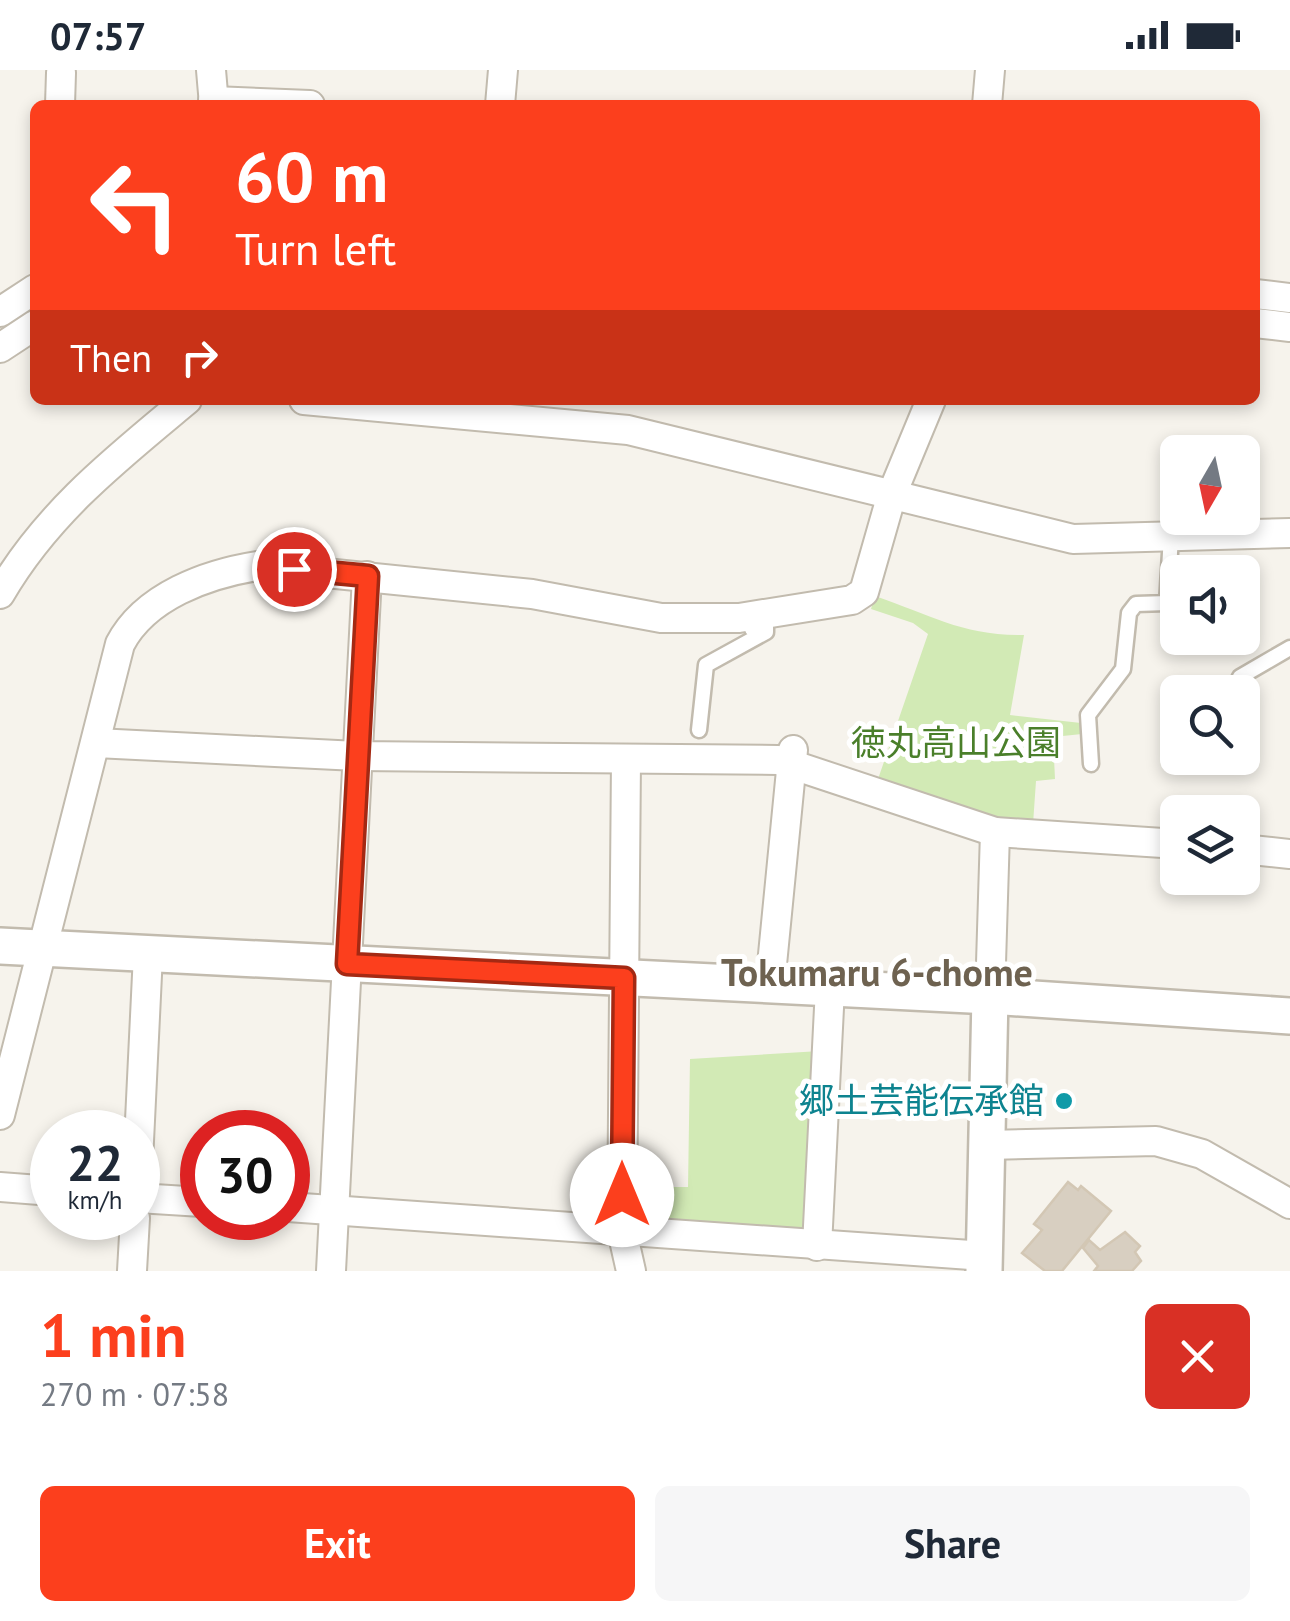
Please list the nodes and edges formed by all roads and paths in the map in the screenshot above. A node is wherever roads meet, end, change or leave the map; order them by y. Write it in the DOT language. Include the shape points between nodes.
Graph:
graph roads {
  1 [pos="211,70"];
  2 [pos="503,70"];
  3 [pos="990,70"];
  4 [pos="62,73"];
  5 [pos="60,100"];
  6 [pos="213,100"];
  7 [pos="500,100"];
  8 [pos="988,100"];
  9 [pos="30,292"];
  10 [pos="1260,295"];
  11 [pos="1290,298"];
  12 [pos="0,312"];
  13 [pos="1260,324"];
  14 [pos="1290,327"];
  15 [pos="30,328"];
  16 [pos="0,348"];
  17 [pos="181,405"];
  18 [pos="358,405"];
  19 [pos="930,405"];
  20 [pos="892,494"];
  21 [pos="1290,533"];
  22 [pos="1172,536"];
  23 [pos="368,576"];
  24 [pos="0,594"];
  25 [pos="744,617"];
  26 [pos="1290,648"];
  27 [pos="1243,675"];
  28 [pos="699,730"];
  29 [pos="96,743"];
  30 [pos="358,756"];
  31 [pos="792,757"];
  32 [pos="626,759"];
  33 [pos="1091,764"];
  34 [pos="995,832"];
  35 [pos="1160,843"];
  36 [pos="1260,852"];
  37 [pos="1290,854"];
  38 [pos="0,946"];
  39 [pos="42,949"];
  40 [pos="148,954"];
  41 [pos="347,964"];
  42 [pos="624,978"];
  43 [pos="770,985"];
  44 [pos="830,988"];
  45 [pos="990,996"];
  46 [pos="1290,1016"];
  47 [pos="140,1110"];
  48 [pos="0,1115"];
  49 [pos="987,1145"];
  50 [pos="0,1186"];
  51 [pos="30,1189"];
  52 [pos="1290,1204"];
  53 [pos="310,1208"];
  54 [pos="334,1210"];
  55 [pos="622,1231"];
  56 [pos="134,1240"];
  57 [pos="817,1246"];
  58 [pos="984,1264"];
  59 [pos="132,1271"];
  60 [pos="331,1271"];
  61 [pos="630,1271"];
  1 -- 6 [label="street"];
  2 -- 7 [label="street"];
  3 -- 8 [label="street"];
  4 -- 5 [label="street"];
  9 -- 12 [label="street"];
  10 -- 11 [label="street"];
  13 -- 14 [label="street"];
  15 -- 16 [label="street"];
  17 -- 24 [label="street" via="85,484 39,534"];
  18 -- 20 [label="street" via="628,430"];
  19 -- 20 [label="street"];
  20 -- 22 [label="street" via="1073,539"];
  20 -- 25 [label="street" via="864,592 775,618"];
  21 -- 22 [label="street"];
  22 -- 33 [label="lane" via="1168,603 1136,604 1129,613 1123,669 1088,715"];
  23 -- 25 [label="street" via="532,594 660,618"];
  23 -- 29 [label="street" via="257,566 224,571 141,614 120,644"];
  23 -- 30 [label="street"];
  25 -- 28 [label="lane" via="747,631 766,626 766,632 706,664"];
  26 -- 27 [label="lane"];
  29 -- 30 [label="street"];
  29 -- 39 [label="street"];
  30 -- 32 [label="street"];
  30 -- 41 [label="street"];
  31 -- 32 [label="street"];
  31 -- 34 [label="street"];
  31 -- 43 [label="street"];
  32 -- 42 [label="street"];
  34 -- 35 [label="street"];
  34 -- 45 [label="street"];
  36 -- 37 [label="street"];
  38 -- 39 [label="street"];
  39 -- 40 [label="street"];
  39 -- 48 [label="street"];
  40 -- 41 [label="street"];
  40 -- 47 [label="street"];
  41 -- 42 [label="street"];
  41 -- 54 [label="street"];
  42 -- 43 [label="street"];
  42 -- 55 [label="street"];
  43 -- 44 [label="street"];
  44 -- 45 [label="street"];
  44 -- 57 [label="street"];
  45 -- 46 [label="street"];
  45 -- 49 [label="street"];
  49 -- 52 [label="street" via="1156,1141 1216,1160"];
  49 -- 58 [label="street"];
  50 -- 51 [label="street"];
  53 -- 54 [label="street"];
  54 -- 55 [label="street"];
  54 -- 60 [label="street"];
  55 -- 57 [label="street"];
  55 -- 61 [label="street"];
  56 -- 59 [label="street"];
  57 -- 58 [label="street"];
}
